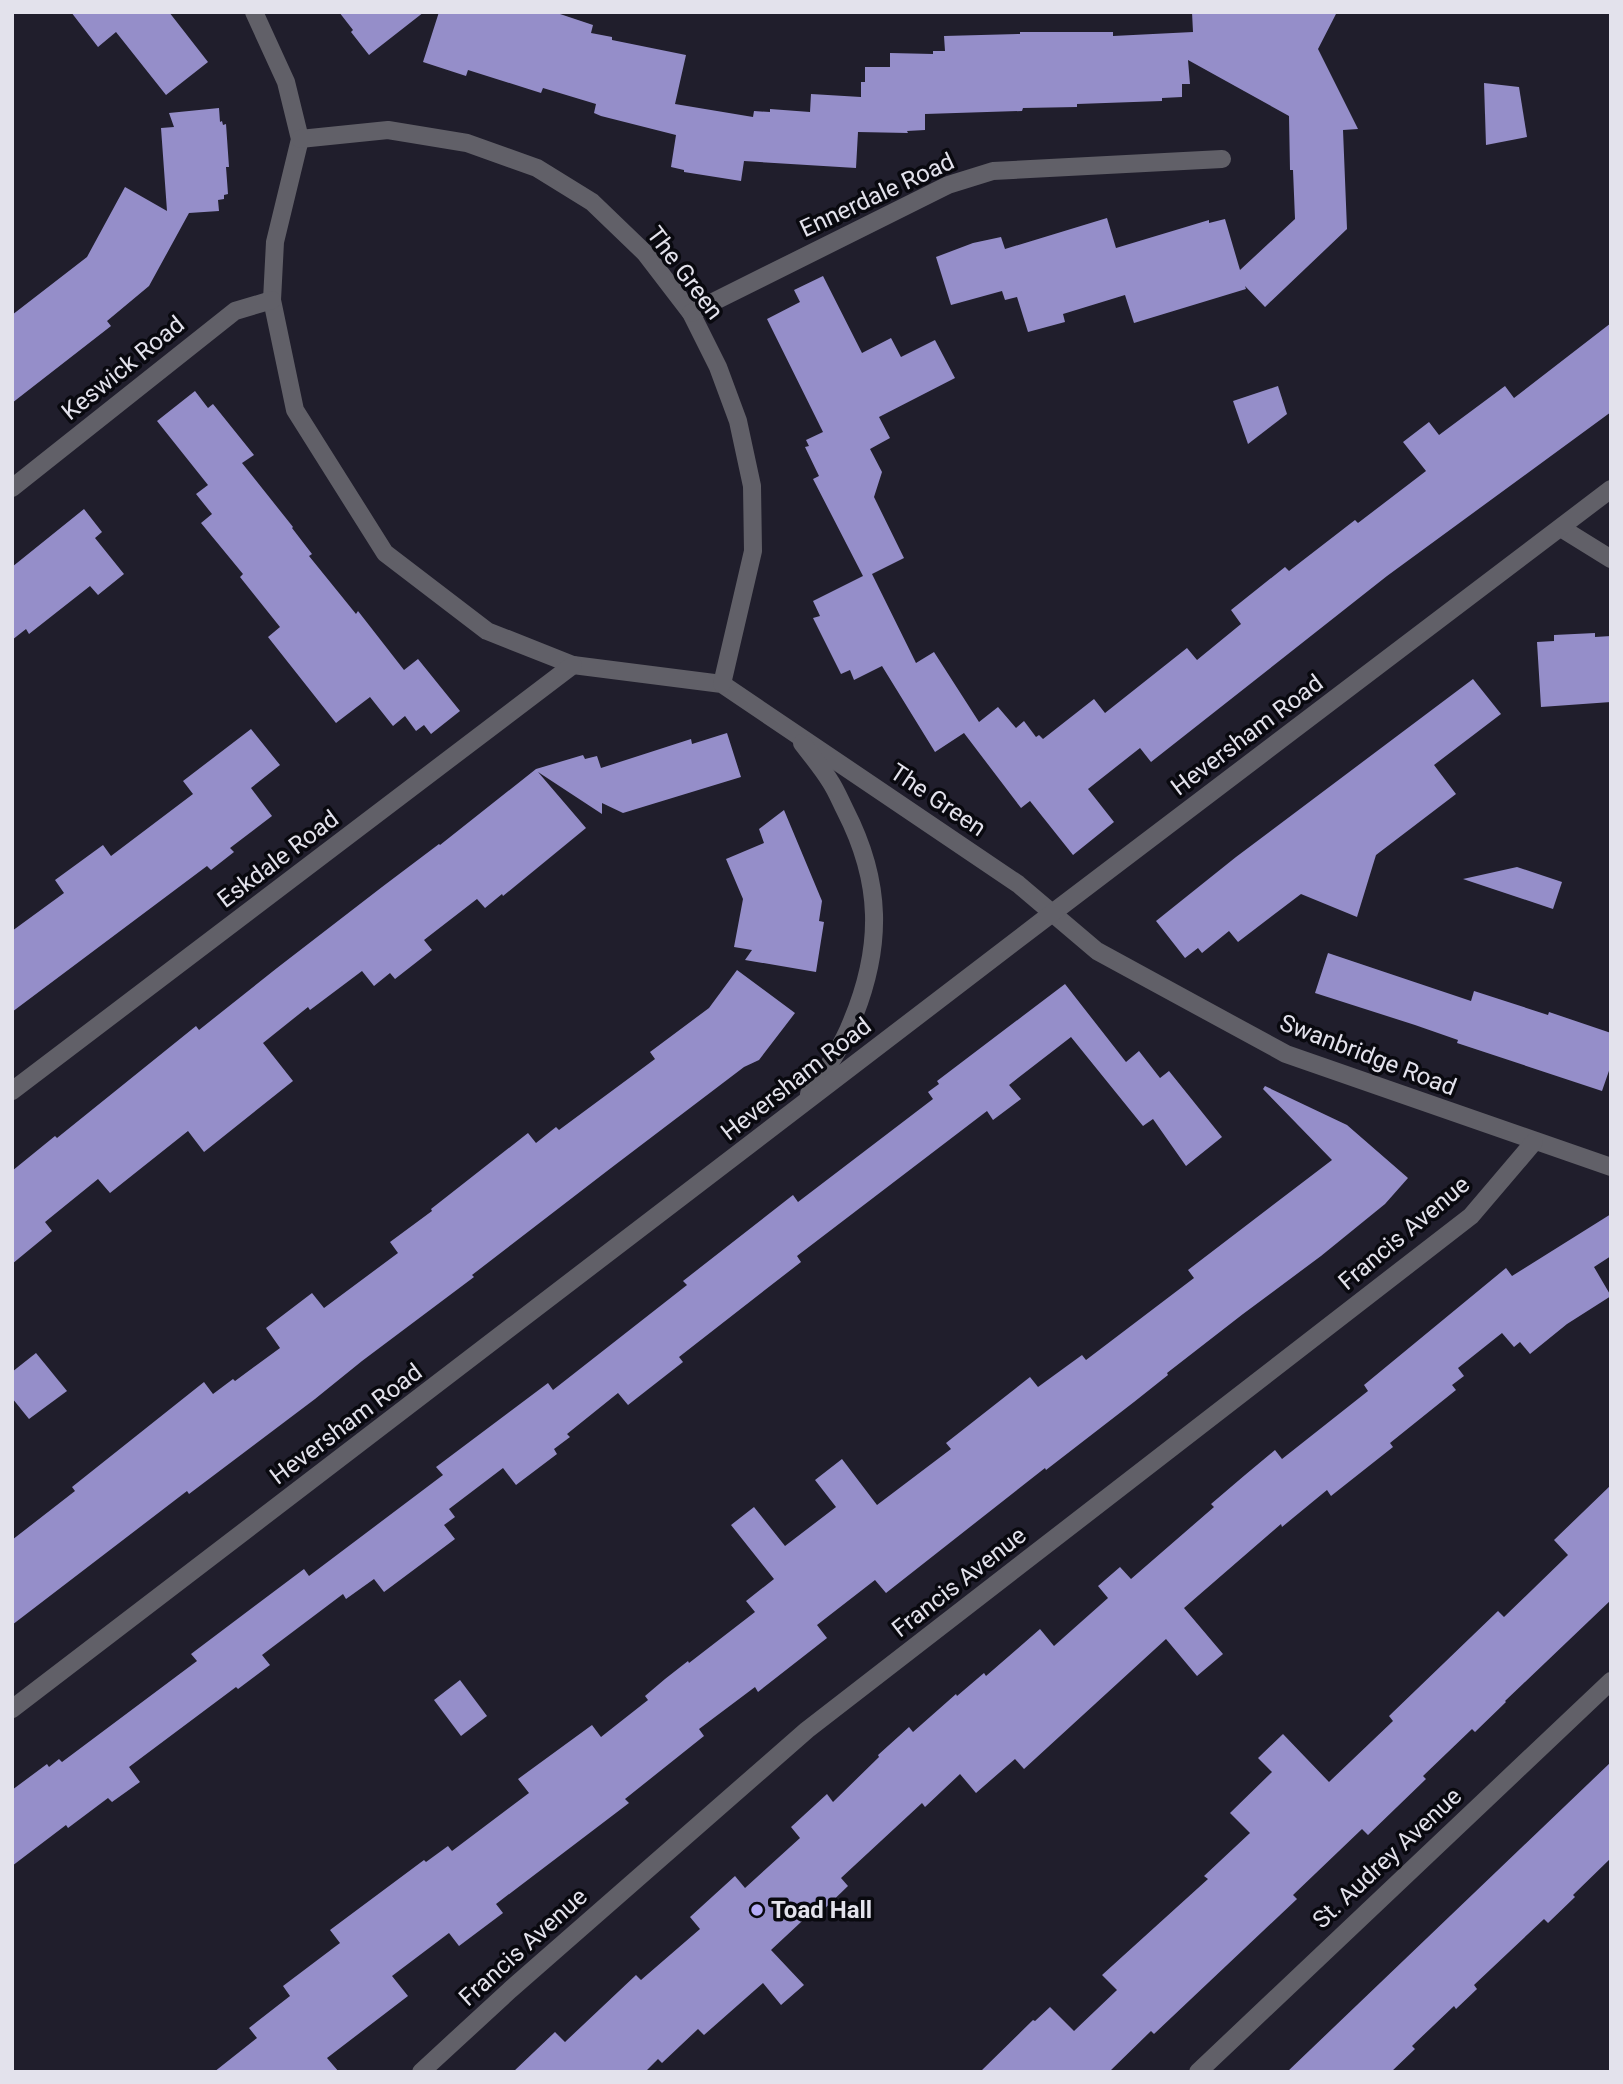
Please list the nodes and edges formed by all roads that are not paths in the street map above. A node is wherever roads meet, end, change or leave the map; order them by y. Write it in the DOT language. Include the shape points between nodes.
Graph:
graph roads {
  1 [pos="253,16"];
  2 [pos="300,139"];
  3 [pos="1222,159"];
  4 [pos="272,300"];
  5 [pos="691,313"];
  6 [pos="12,488"];
  7 [pos="1611,489"];
  8 [pos="1561,528"];
  9 [pos="1611,559"];
  10 [pos="573,665"];
  11 [pos="722,684"];
  12 [pos="794,731"];
  13 [pos="1051,914"];
  14 [pos="12,1091"];
  15 [pos="799,1109"];
  16 [pos="1534,1142"];
  17 [pos="1611,1167"];
  18 [pos="1611,1681"];
  19 [pos="12,1709"];
  20 [pos="421,2072"];
  21 [pos="1198,2072"];
  1 -- 2 [label="street, The Green" via="286,82"];
  2 -- 4 [label="street, The Green" via="275,242"];
  2 -- 5 [label="street, The Green" via="387,130 467,143 537,168 592,202 645,253"];
  3 -- 5 [label="street, Ennerdale Road" via="992,171 948,185"];
  4 -- 6 [label="street, Keswick Road" via="235,311"];
  4 -- 10 [label="street, The Green" via="295,410 385,553 487,631"];
  5 -- 11 [label="street, The Green" via="738,421 752,486 753,551"];
  7 -- 8 [label="street, Heversham Road"];
  8 -- 9 [label="street"];
  8 -- 13 [label="street, Heversham Road"];
  10 -- 11 [label="street, The Green"];
  10 -- 14 [label="street, Eskdale Road"];
  11 -- 12 [label="street, The Green"];
  12 -- 13 [label="street, The Green" via="1018,884"];
  12 -- 15 [label="street, The Green" via="831,783 855,830 869,868 875,909 873,950 852,1023"];
  13 -- 15 [label="street, Heversham Road"];
  13 -- 16 [label="street, Swanbridge Road" via="1097,951 1286,1054"];
  15 -- 19 [label="street, Heversham Road"];
  16 -- 17 [label="street, Swanbridge Road"];
  16 -- 20 [label="street, Francis Avenue" via="1471,1216 807,1730"];
  18 -- 21 [label="street, St. Audrey Avenue"];
}
